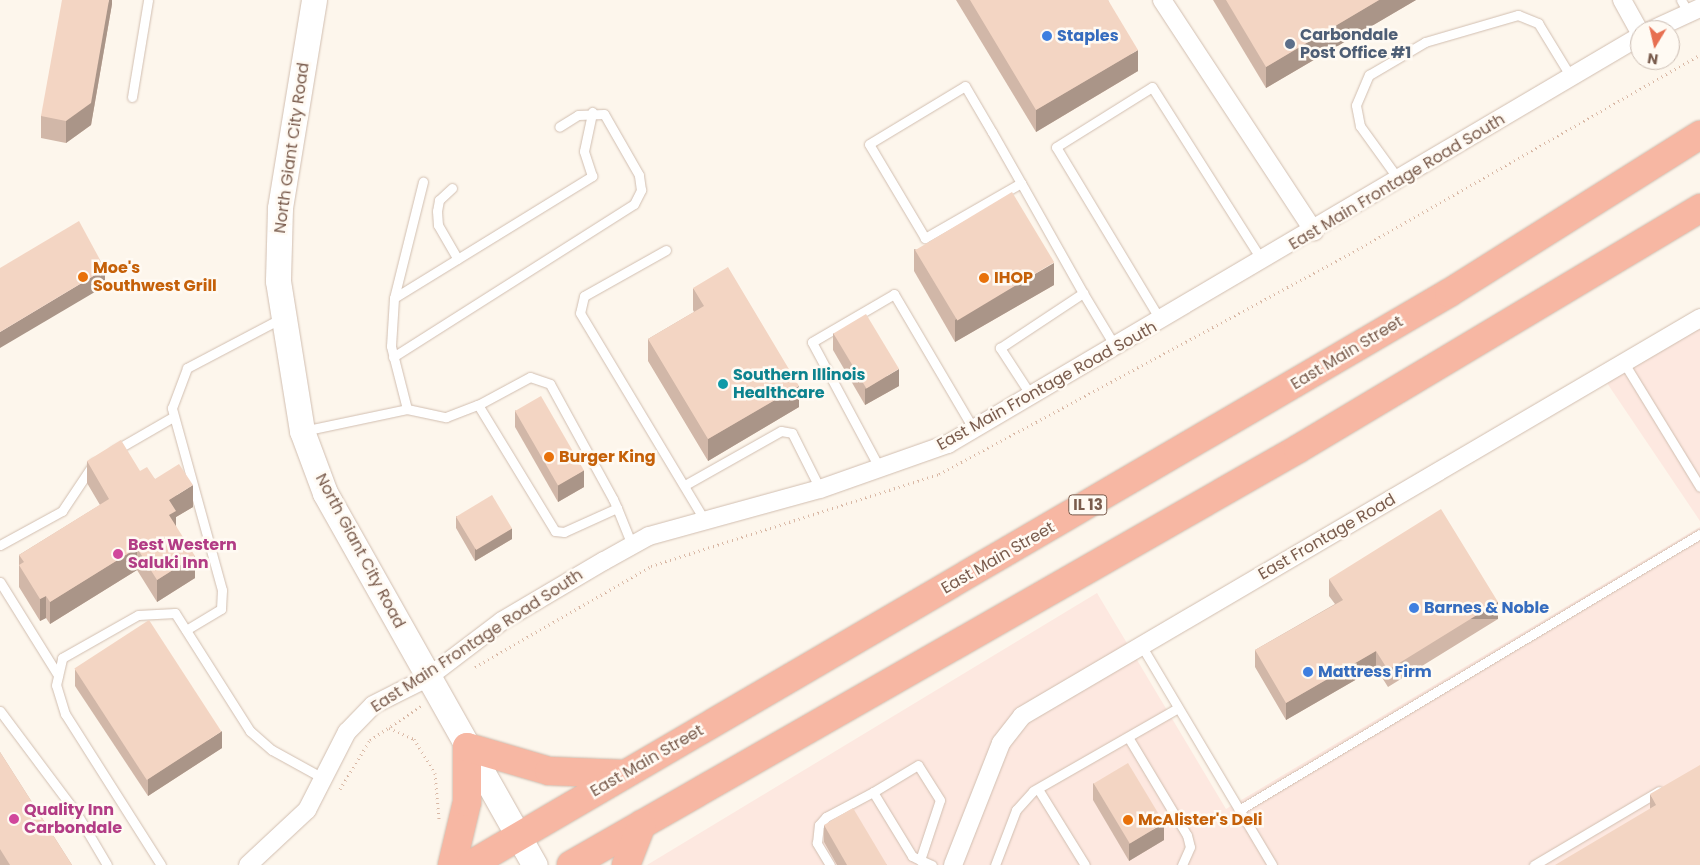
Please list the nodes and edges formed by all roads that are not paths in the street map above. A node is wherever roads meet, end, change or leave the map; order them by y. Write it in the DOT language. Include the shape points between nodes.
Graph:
graph roads {
  1 [pos="148,0"];
  2 [pos="314,0"];
  3 [pos="1162,0"];
  4 [pos="1622,0"];
  5 [pos="1690,7"];
  6 [pos="1633,20"];
  7 [pos="1669,20"];
  8 [pos="1630,42"];
  9 [pos="1571,77"];
  10 [pos="132,97"];
  11 [pos="592,112"];
  12 [pos="559,127"];
  13 [pos="1700,135"];
  14 [pos="1399,180"];
  15 [pos="423,182"];
  16 [pos="1021,183"];
  17 [pos="452,188"];
  18 [pos="1700,208"];
  19 [pos="1314,231"];
  20 [pos="666,250"];
  21 [pos="458,259"];
  22 [pos="1262,262"];
  23 [pos="1083,293"];
  24 [pos="394,298"];
  25 [pos="283,318"];
  26 [pos="1700,318"];
  27 [pos="1162,321"];
  28 [pos="1116,348"];
  29 [pos="393,357"];
  30 [pos="1624,363"];
  31 [pos="1032,397"];
  32 [pos="478,405"];
  33 [pos="407,409"];
  34 [pos="173,417"];
  35 [pos="974,430"];
  36 [pos="302,431"];
  37 [pos="880,469"];
  38 [pos="684,485"];
  39 [pos="1700,487"];
  40 [pos="820,489"];
  41 [pos="617,508"];
  42 [pos="706,521"];
  43 [pos="1700,534"];
  44 [pos="632,545"];
  45 [pos="0,546"];
  46 [pos="0,582"];
  47 [pos="186,630"];
  48 [pos="1141,645"];
  49 [pos="58,675"];
  50 [pos="432,686"];
  51 [pos="1178,708"];
  52 [pos="0,711"];
  53 [pos="1128,737"];
  54 [pos="467,747"];
  55 [pos="626,774"];
  56 [pos="324,778"];
  57 [pos="1670,784"];
  58 [pos="1038,789"];
  59 [pos="873,792"];
  60 [pos="1239,810"];
  61 [pos="642,824"];
  62 [pos="519,836"];
  63 [pos="920,860"];
  64 [pos="106,865"];
  65 [pos="161,865"];
  66 [pos="248,865"];
  67 [pos="452,865"];
  68 [pos="470,865"];
  69 [pos="536,865"];
  70 [pos="571,865"];
  71 [pos="626,865"];
  72 [pos="830,865"];
  73 [pos="932,865"];
  74 [pos="953,865"];
  75 [pos="995,865"];
  76 [pos="1085,865"];
  77 [pos="1182,865"];
  78 [pos="1272,865"];
  79 [pos="1534,865"];
  1 -- 10 [label="lane"];
  2 -- 25 [label="street, North Giant City Road" via="280,208 278,280"];
  3 -- 19 [label="street"];
  4 -- 6 [label="street"];
  5 -- 7 [label="street"];
  8 -- 9 [label="street, East Main Frontage Road South"];
  9 -- 14 [label="street, East Main Frontage Road South"];
  9 -- 14 [label="lane" via="1538,23 1518,15 1425,42 1369,75 1356,105 1360,126"];
  11 -- 12 [label="lane"];
  11 -- 21 [label="lane" via="584,151 592,176"];
  11 -- 29 [label="lane" via="604,114 639,175 641,190 634,204"];
  13 -- 55 [label="highway, East Main Street / IL 13" via="1449,293"];
  14 -- 19 [label="street, East Main Frontage Road South"];
  15 -- 24 [label="lane"];
  16 -- 16 [label="lane" via="965,86 869,144 925,238"];
  16 -- 23 [label="lane"];
  17 -- 21 [label="lane" via="439,200 438,225"];
  18 -- 61 [label="highway" via="1298,450"];
  19 -- 22 [label="street, East Main Frontage Road South"];
  20 -- 38 [label="lane" via="584,296 580,313"];
  21 -- 24 [label="lane"];
  22 -- 27 [label="street, East Main Frontage Road South"];
  22 -- 27 [label="lane" via="1152,87 1056,147"];
  23 -- 28 [label="lane"];
  23 -- 31 [label="lane" via="1000,348"];
  24 -- 29 [label="lane"];
  25 -- 34 [label="lane" via="187,368 172,408"];
  25 -- 36 [label="street, North Giant City Road"];
  26 -- 30 [label="street, East Frontage Road"];
  27 -- 28 [label="street, East Main Frontage Road South"];
  28 -- 31 [label="street, East Main Frontage Road South"];
  29 -- 33 [label="lane"];
  30 -- 39 [label="lane"];
  30 -- 48 [label="street, East Frontage Road"];
  31 -- 35 [label="street, East Main Frontage Road South"];
  32 -- 33 [label="lane" via="446,417"];
  32 -- 41 [label="lane" via="555,531 564,532"];
  32 -- 41 [label="lane" via="530,377 550,384"];
  33 -- 36 [label="lane"];
  34 -- 45 [label="lane" via="91,465 62,511"];
  34 -- 47 [label="lane" via="222,590 221,609"];
  35 -- 37 [label="street, East Main Frontage Road South"];
  35 -- 37 [label="lane" via="894,294 812,342"];
  36 -- 50 [label="street, North Giant City Road" via="325,493"];
  37 -- 40 [label="street, East Main Frontage Road South"];
  38 -- 40 [label="lane" via="781,431 792,433"];
  38 -- 42 [label="lane"];
  40 -- 42 [label="street, East Main Frontage Road South"];
  41 -- 44 [label="lane"];
  42 -- 44 [label="street, East Main Frontage Road South" via="649,536"];
  43 -- 60 [label="lane"];
  44 -- 50 [label="street, East Main Frontage Road South" via="502,621"];
  46 -- 49 [label="lane"];
  47 -- 49 [label="lane" via="175,613 138,615 62,658"];
  47 -- 56 [label="lane" via="250,731 272,750"];
  48 -- 51 [label="lane"];
  48 -- 74 [label="street, East Frontage Road" via="1022,716 1001,743"];
  49 -- 65 [label="lane" via="56,685 65,714"];
  50 -- 54 [label="street, North Giant City Road"];
  50 -- 56 [label="street, East Main Frontage Road South" via="373,705 347,732"];
  51 -- 53 [label="lane"];
  51 -- 60 [label="lane"];
  52 -- 64 [label="lane" via="77,814"];
  53 -- 58 [label="lane"];
  53 -- 77 [label="lane" via="1187,835 1190,847"];
  54 -- 55 [label="highway" via="549,771"];
  54 -- 62 [label="street, North Giant City Road"];
  54 -- 67 [label="highway" via="467,802"];
  55 -- 62 [label="highway, East Main Street / IL 13"];
  56 -- 66 [label="street, East Main Frontage Road South" via="307,810"];
  57 -- 79 [label="lane"];
  58 -- 75 [label="lane" via="1016,810"];
  58 -- 76 [label="lane"];
  59 -- 63 [label="lane" via="912,856"];
  59 -- 63 [label="lane" via="918,765 940,800"];
  59 -- 72 [label="lane" via="826,816 819,825 816,842"];
  60 -- 78 [label="lane"];
  61 -- 70 [label="highway"];
  61 -- 71 [label="highway"];
  62 -- 68 [label="highway, East Main Street / IL 13"];
  62 -- 69 [label="street, North Giant City Road"];
  63 -- 73 [label="lane"];
}
